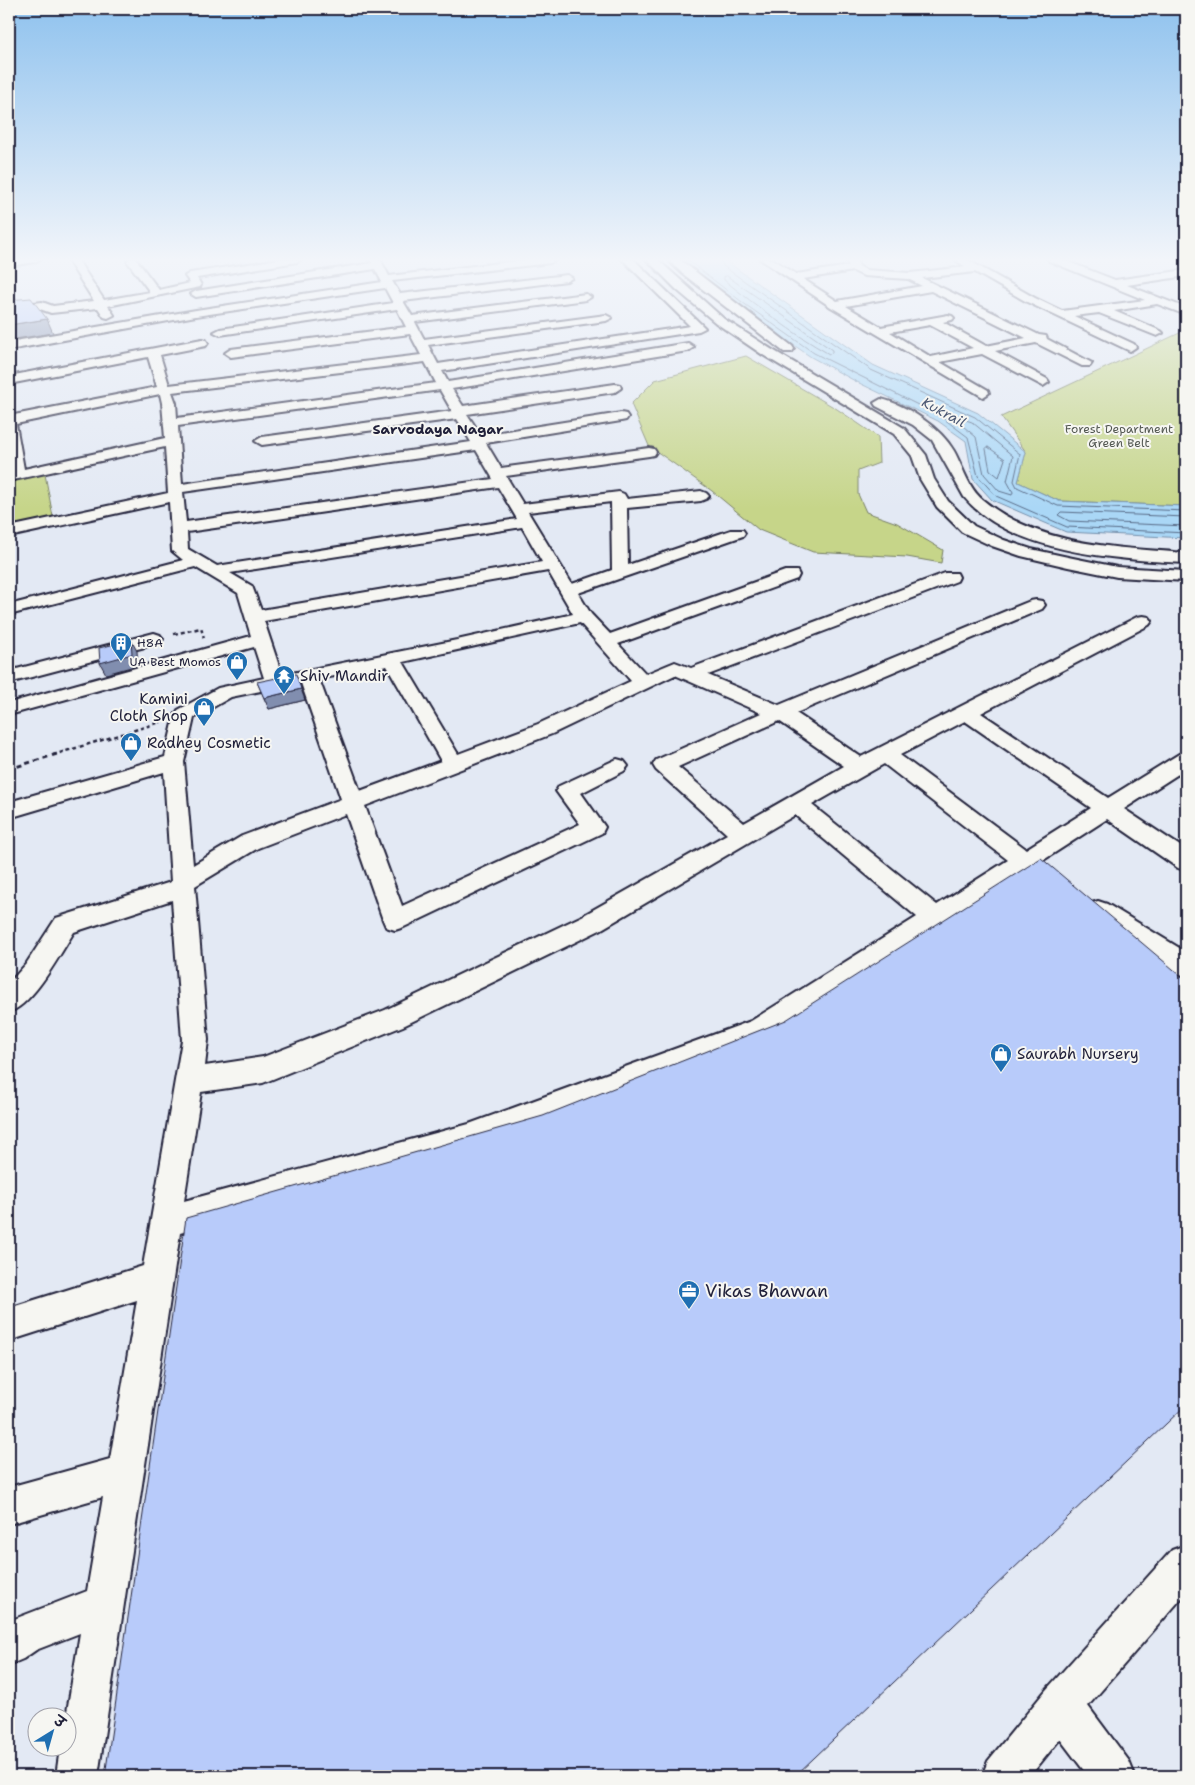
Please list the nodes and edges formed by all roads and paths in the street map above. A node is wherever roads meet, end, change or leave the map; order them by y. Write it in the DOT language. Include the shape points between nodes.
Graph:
graph roads {
  1 [pos="30,342"];
  2 [pos="67,342"];
  3 [pos="300,342"];
  4 [pos="424,342"];
  5 [pos="601,342"];
  6 [pos="752,342"];
  7 [pos="780,342"];
  8 [pos="898,342"];
  9 [pos="970,342"];
  10 [pos="1021,342"];
  11 [pos="1044,342"];
  12 [pos="1120,342"];
  13 [pos="202,343"];
  14 [pos="420,343"];
  15 [pos="9,346"];
  16 [pos="688,347"];
  17 [pos="1130,347"];
  18 [pos="984,350"];
  19 [pos="153,352"];
  20 [pos="231,353"];
  21 [pos="928,360"];
  22 [pos="432,363"];
  23 [pos="1086,363"];
  24 [pos="74,368"];
  25 [pos="826,372"];
  26 [pos="9,380"];
  27 [pos="1043,382"];
  28 [pos="444,386"];
  29 [pos="615,388"];
  30 [pos="165,389"];
  31 [pos="983,393"];
  32 [pos="868,395"];
  33 [pos="460,412"];
  34 [pos="620,416"];
  35 [pos="9,421"];
  36 [pos="171,423"];
  37 [pos="172,441"];
  38 [pos="262,441"];
  39 [pos="478,442"];
  40 [pos="649,452"];
  41 [pos="13,476"];
  42 [pos="500,478"];
  43 [pos="176,492"];
  44 [pos="701,496"];
  45 [pos="619,504"];
  46 [pos="522,515"];
  47 [pos="178,528"];
  48 [pos="9,532"];
  49 [pos="737,533"];
  50 [pos="1186,558"];
  51 [pos="197,561"];
  52 [pos="553,565"];
  53 [pos="214,571"];
  54 [pos="620,573"];
  55 [pos="790,575"];
  56 [pos="1186,576"];
  57 [pos="951,577"];
  58 [pos="568,591"];
  59 [pos="1036,605"];
  60 [pos="9,610"];
  61 [pos="254,617"];
  62 [pos="584,617"];
  63 [pos="1143,621"];
  64 [pos="154,639"];
  65 [pos="261,639"];
  66 [pos="606,642"];
  67 [pos="210,654"];
  68 [pos="392,659"];
  69 [pos="690,675"];
  70 [pos="308,676"];
  71 [pos="9,677"];
  72 [pos="275,683"];
  73 [pos="643,683"];
  74 [pos="9,709"];
  75 [pos="966,712"];
  76 [pos="779,713"];
  77 [pos="185,715"];
  78 [pos="885,754"];
  79 [pos="1186,759"];
  80 [pos="174,762"];
  81 [pos="453,764"];
  82 [pos="617,766"];
  83 [pos="860,767"];
  84 [pos="9,769"];
  85 [pos="353,802"];
  86 [pos="797,804"];
  87 [pos="1108,808"];
  88 [pos="9,810"];
  89 [pos="743,835"];
  90 [pos="1025,861"];
  91 [pos="1186,862"];
  92 [pos="1056,882"];
  93 [pos="184,885"];
  94 [pos="1079,898"];
  95 [pos="936,918"];
  96 [pos="1186,965"];
  97 [pos="9,1001"];
  98 [pos="189,1081"];
  99 [pos="167,1221"];
  100 [pos="158,1276"];
  101 [pos="9,1324"];
  102 [pos="126,1473"];
  103 [pos="9,1505"];
  104 [pos="1186,1564"];
  105 [pos="105,1604"];
  106 [pos="9,1645"];
  107 [pos="1062,1705"];
  108 [pos="77,1776"];
  109 [pos="1002,1776"];
  110 [pos="1114,1776"];
  1 -- 15 [label="street"];
  2 -- 24 [label="street"];
  3 -- 20 [label="street"];
  4 -- 14 [label="street"];
  5 -- 22 [label="street"];
  6 -- 56 [label="street" via="899,431 918,455 942,504 968,529 1027,553 1068,562 1117,572"];
  7 -- 25 [label="street"];
  8 -- 21 [label="street"];
  9 -- 18 [label="street"];
  10 -- 18 [label="street"];
  11 -- 23 [label="street"];
  12 -- 17 [label="street"];
  13 -- 19 [label="street"];
  14 -- 22 [label="street"];
  16 -- 28 [label="street"];
  18 -- 21 [label="street"];
  18 -- 27 [label="street"];
  19 -- 24 [label="street"];
  19 -- 30 [label="street"];
  21 -- 31 [label="street"];
  22 -- 28 [label="street"];
  22 -- 30 [label="street"];
  24 -- 26 [label="street"];
  28 -- 33 [label="street"];
  28 -- 36 [label="street"];
  29 -- 33 [label="street"];
  30 -- 35 [label="street"];
  30 -- 36 [label="street"];
  32 -- 50 [label="street" via="937,437 960,481 976,501 1001,522 1047,539 1117,552"];
  33 -- 38 [label="street"];
  33 -- 39 [label="street"];
  34 -- 39 [label="street"];
  35 -- 41 [label="street"];
  36 -- 37 [label="street"];
  37 -- 41 [label="street"];
  37 -- 43 [label="street"];
  39 -- 42 [label="street"];
  39 -- 43 [label="street"];
  40 -- 42 [label="street"];
  42 -- 46 [label="street"];
  42 -- 47 [label="street"];
  43 -- 47 [label="street"];
  43 -- 48 [label="street"];
  44 -- 45 [label="street"];
  45 -- 46 [label="street" via="619,496"];
  45 -- 54 [label="street"];
  46 -- 52 [label="street"];
  46 -- 53 [label="street"];
  47 -- 51 [label="street" via="180,551"];
  49 -- 54 [label="street"];
  51 -- 53 [label="street"];
  51 -- 60 [label="street"];
  52 -- 58 [label="street"];
  52 -- 61 [label="street"];
  53 -- 61 [label="street" via="246,590"];
  54 -- 58 [label="street"];
  55 -- 66 [label="street"];
  57 -- 69 [label="street"];
  58 -- 62 [label="street"];
  59 -- 76 [label="street"];
  61 -- 65 [label="street"];
  62 -- 66 [label="street"];
  62 -- 68 [label="street"];
  63 -- 75 [label="street"];
  64 -- 67 [label="path" via="201,628"];
  64 -- 71 [label="street"];
  65 -- 67 [label="street"];
  65 -- 72 [label="street"];
  66 -- 73 [label="street"];
  67 -- 74 [label="street"];
  68 -- 70 [label="street"];
  68 -- 81 [label="street"];
  69 -- 73 [label="street" via="675,668"];
  69 -- 76 [label="street"];
  70 -- 72 [label="street"];
  70 -- 85 [label="street"];
  72 -- 77 [label="street" via="225,692"];
  73 -- 81 [label="street" via="545,728"];
  75 -- 78 [label="street"];
  75 -- 87 [label="street"];
  76 -- 83 [label="street"];
  76 -- 89 [label="street" via="663,765"];
  77 -- 80 [label="street"];
  77 -- 84 [label="path"];
  78 -- 83 [label="street"];
  78 -- 90 [label="street"];
  79 -- 87 [label="street"];
  80 -- 88 [label="street"];
  80 -- 93 [label="street"];
  81 -- 85 [label="street"];
  82 -- 85 [label="street" via="567,791 594,827 395,920"];
  83 -- 86 [label="street"];
  85 -- 93 [label="street" via="250,842"];
  86 -- 89 [label="street"];
  86 -- 95 [label="street"];
  87 -- 90 [label="street"];
  87 -- 91 [label="street"];
  89 -- 98 [label="street" via="591,922 394,1018 263,1070"];
  90 -- 92 [label="street"];
  90 -- 95 [label="street"];
  93 -- 97 [label="street" via="65,925 35,972"];
  93 -- 98 [label="street" via="195,1040"];
  94 -- 96 [label="street"];
  95 -- 99 [label="street" via="760,1030 469,1138"];
  98 -- 99 [label="street"];
  99 -- 100 [label="street"];
  100 -- 101 [label="street"];
  100 -- 102 [label="street"];
  102 -- 103 [label="street"];
  102 -- 105 [label="street"];
  104 -- 107 [label="street"];
  105 -- 106 [label="street" via="23,1635"];
  105 -- 108 [label="street"];
  107 -- 109 [label="street"];
  107 -- 110 [label="street"];
}
